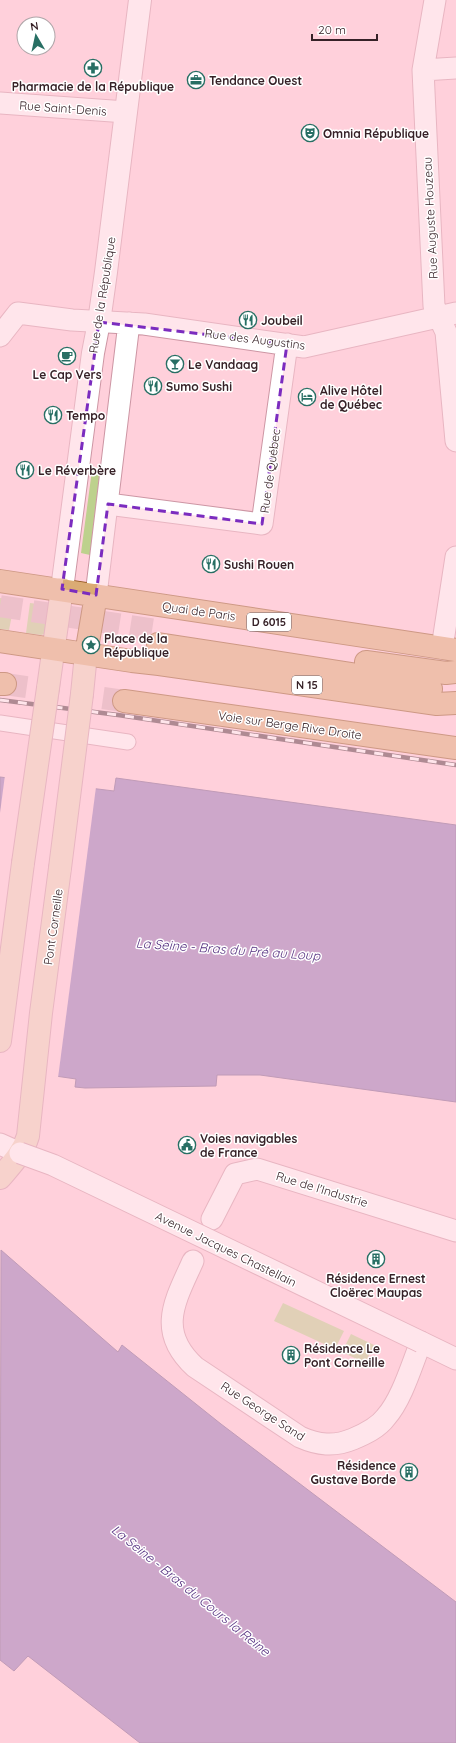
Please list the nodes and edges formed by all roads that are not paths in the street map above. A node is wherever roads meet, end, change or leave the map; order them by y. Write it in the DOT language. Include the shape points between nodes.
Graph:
graph roads {
  1 [pos="140,0"];
  2 [pos="435,0"];
  3 [pos="456,68"];
  4 [pos="423,70"];
  5 [pos="0,103"];
  6 [pos="126,112"];
  7 [pos="448,316"];
  8 [pos="7,320"];
  9 [pos="99,322"];
  10 [pos="129,324"];
  11 [pos="287,344"];
  12 [pos="456,441"];
  13 [pos="108,504"];
  14 [pos="456,557"];
  15 [pos="0,581"];
  16 [pos="62,589"];
  17 [pos="96,595"];
  18 [pos="0,642"];
  19 [pos="449,649"];
  20 [pos="53,656"];
  21 [pos="86,661"];
  22 [pos="456,672"];
  23 [pos="456,699"];
  24 [pos="124,701"];
  25 [pos="456,703"];
  26 [pos="0,723"];
  27 [pos="128,742"];
  28 [pos="456,748"];
  29 [pos="0,1041"];
  30 [pos="0,1144"];
  31 [pos="20,1153"];
  32 [pos="0,1178"];
  33 [pos="212,1219"];
  34 [pos="456,1231"];
  35 [pos="193,1261"];
  36 [pos="426,1344"];
  37 [pos="456,1352"];
  38 [pos="456,1359"];
  1 -- 6 [label="street, Rue de la République"];
  2 -- 4 [label="street, Rue Auguste Houzeau"];
  3 -- 4 [label="street"];
  4 -- 7 [label="street, Rue Auguste Houzeau" via="434,306"];
  5 -- 6 [label="street, Rue Saint-Denis"];
  6 -- 9 [label="street, Rue de la République"];
  7 -- 11 [label="street, Rue des Augustins" via="304,347"];
  7 -- 12 [label="street, Rue Auguste Houzeau" via="447,337"];
  8 -- 9 [label="street, Rue des Augustins"];
  9 -- 10 [label="street, Rue des Augustins"];
  9 -- 16 [label="street, Rue de la République" via="92,353"];
  10 -- 11 [label="street, Rue des Augustins"];
  10 -- 13 [label="street"];
  11 -- 13 [label="street, Rue de Québec" via="262,524"];
  13 -- 17 [label="street"];
  14 -- 19 [label="street"];
  15 -- 16 [label="main road, D 6015"];
  16 -- 17 [label="main road, Quai de Paris / D 6015"];
  16 -- 20 [label="main road"];
  17 -- 19 [label="main road, Quai de Paris / D 6015"];
  17 -- 21 [label="main road"];
  18 -- 20 [label="main road"];
  20 -- 21 [label="main road, N 15"];
  20 -- 29 [label="main road, bridge"];
  21 -- 25 [label="main road, N 15" via="438,704"];
  21 -- 31 [label="main road, Pont Corneille, bridge" via="41,1013 28,1136"];
  22 -- 23 [label="main road, D 6015" via="446,673 160,638 390,680 438,690"];
  24 -- 28 [label="main road, Voie sur Berge Rive Droite"];
  26 -- 27 [label="street"];
  30 -- 31 [label="street, Avenue Jacques Chastellain"];
  31 -- 32 [label="main road, Pont Corneille"];
  31 -- 36 [label="street, Avenue Jacques Chastellain, bridge" via="53,1165"];
  33 -- 34 [label="street, Rue de l'Industrie" via="235,1174 257,1169"];
  35 -- 36 [label="street, Rue George Sand" via="174,1303 172,1316 173,1336 182,1354 195,1367 300,1437 310,1441 334,1445 367,1433 378,1425 393,1407"];
  36 -- 37 [label="street, Avenue Jacques Chastellain"];
  36 -- 38 [label="street, Avenue Jacques Chastellain"];
}
